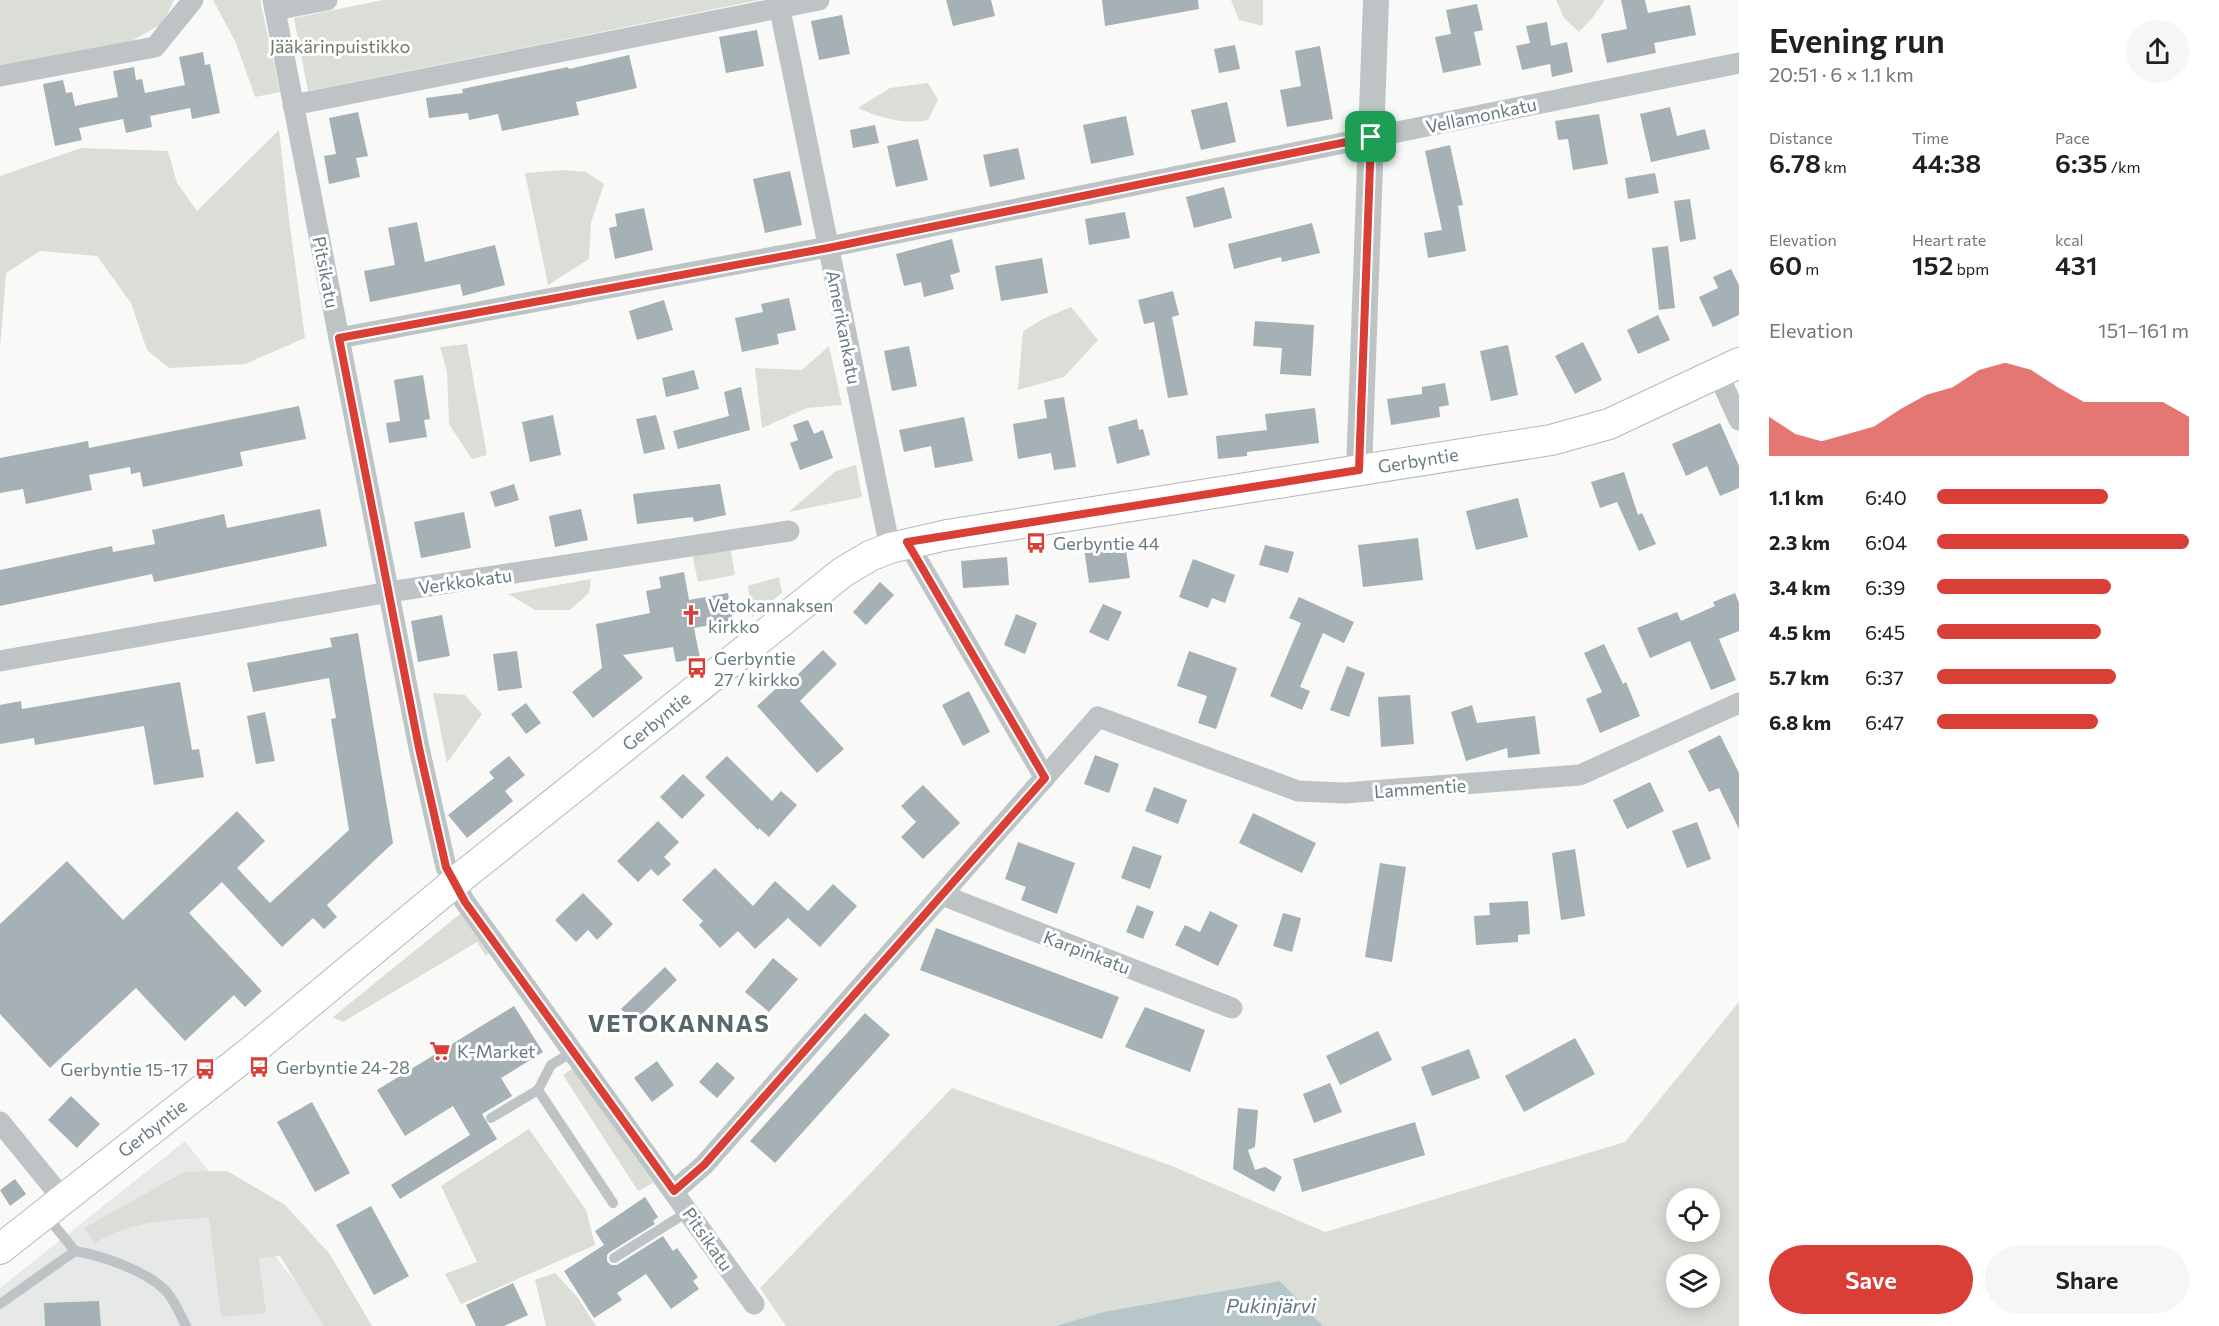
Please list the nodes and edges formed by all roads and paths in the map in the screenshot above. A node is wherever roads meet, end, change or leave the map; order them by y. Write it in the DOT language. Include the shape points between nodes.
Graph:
graph roads {
  1 [pos="193,0"];
  2 [pos="327,0"];
  3 [pos="819,0"];
  4 [pos="1376,0"];
  5 [pos="779,4"];
  6 [pos="274,5"];
  7 [pos="1739,63"];
  8 [pos="0,76"];
  9 [pos="293,105"];
  10 [pos="1371,137"];
  11 [pos="828,248"];
  12 [pos="339,338"];
  13 [pos="1728,369"];
  14 [pos="1739,420"];
  15 [pos="1359,470"];
  16 [pos="789,531"];
  17 [pos="898,545"];
  18 [pos="389,592"];
  19 [pos="0,661"];
  20 [pos="1739,703"];
  21 [pos="1045,778"];
  22 [pos="454,883"];
  23 [pos="942,895"];
  24 [pos="1232,1008"];
  25 [pos="574,1051"];
  26 [pos="538,1090"];
  27 [pos="491,1118"];
  28 [pos="0,1122"];
  29 [pos="674,1191"];
  30 [pos="614,1203"];
  31 [pos="54,1206"];
  32 [pos="689,1211"];
  33 [pos="0,1249"];
  34 [pos="75,1251"];
  35 [pos="614,1258"];
  36 [pos="0,1304"];
  37 [pos="754,1304"];
  38 [pos="186,1326"];
  1 -- 8 [label="street" via="155,47"];
  2 -- 6 [label="street"];
  3 -- 5 [label="street"];
  4 -- 10 [label="street"];
  5 -- 9 [label="street"];
  5 -- 11 [label="street, Amerikankatu"];
  6 -- 9 [label="street, Pitsikatu"];
  7 -- 10 [label="street, Vellamonkatu"];
  9 -- 12 [label="street, Pitsikatu"];
  10 -- 11 [label="street, Vellamonkatu"];
  10 -- 15 [label="street"];
  11 -- 12 [label="street, Vellamonkatu"];
  11 -- 17 [label="street, Amerikankatu"];
  12 -- 18 [label="street, Pitsikatu"];
  13 -- 14 [label="street"];
  13 -- 15 [label="main road, Gerbyntie" via="1596,429 1551,440"];
  15 -- 17 [label="main road, Gerbyntie"];
  16 -- 18 [label="street, Verkkokatu"];
  17 -- 21 [label="street, Amerikankatu" via="936,594"];
  17 -- 22 [label="main road, Gerbyntie" via="843,572"];
  18 -- 19 [label="street, Verkkokatu"];
  18 -- 22 [label="street, Pitsikatu" via="446,867"];
  20 -- 21 [label="street, Lammentie" via="1580,775 1345,793 1298,791 1098,717"];
  21 -- 23 [label="street"];
  22 -- 25 [label="street, Pitsikatu"];
  22 -- 31 [label="main road, Gerbyntie" via="254,1049"];
  23 -- 24 [label="street, Karpinkatu"];
  23 -- 29 [label="street" via="704,1165"];
  25 -- 26 [label="lane" via="551,1065"];
  25 -- 29 [label="street, Pitsikatu"];
  26 -- 27 [label="lane"];
  26 -- 30 [label="lane"];
  28 -- 31 [label="street"];
  29 -- 32 [label="street, Pitsikatu"];
  31 -- 33 [label="main road, Gerbyntie"];
  31 -- 34 [label="lane"];
  32 -- 35 [label="lane"];
  32 -- 37 [label="street, Pitsikatu"];
  34 -- 36 [label="lane"];
  34 -- 38 [label="lane" via="97,1255 152,1279 166,1291"];
}
